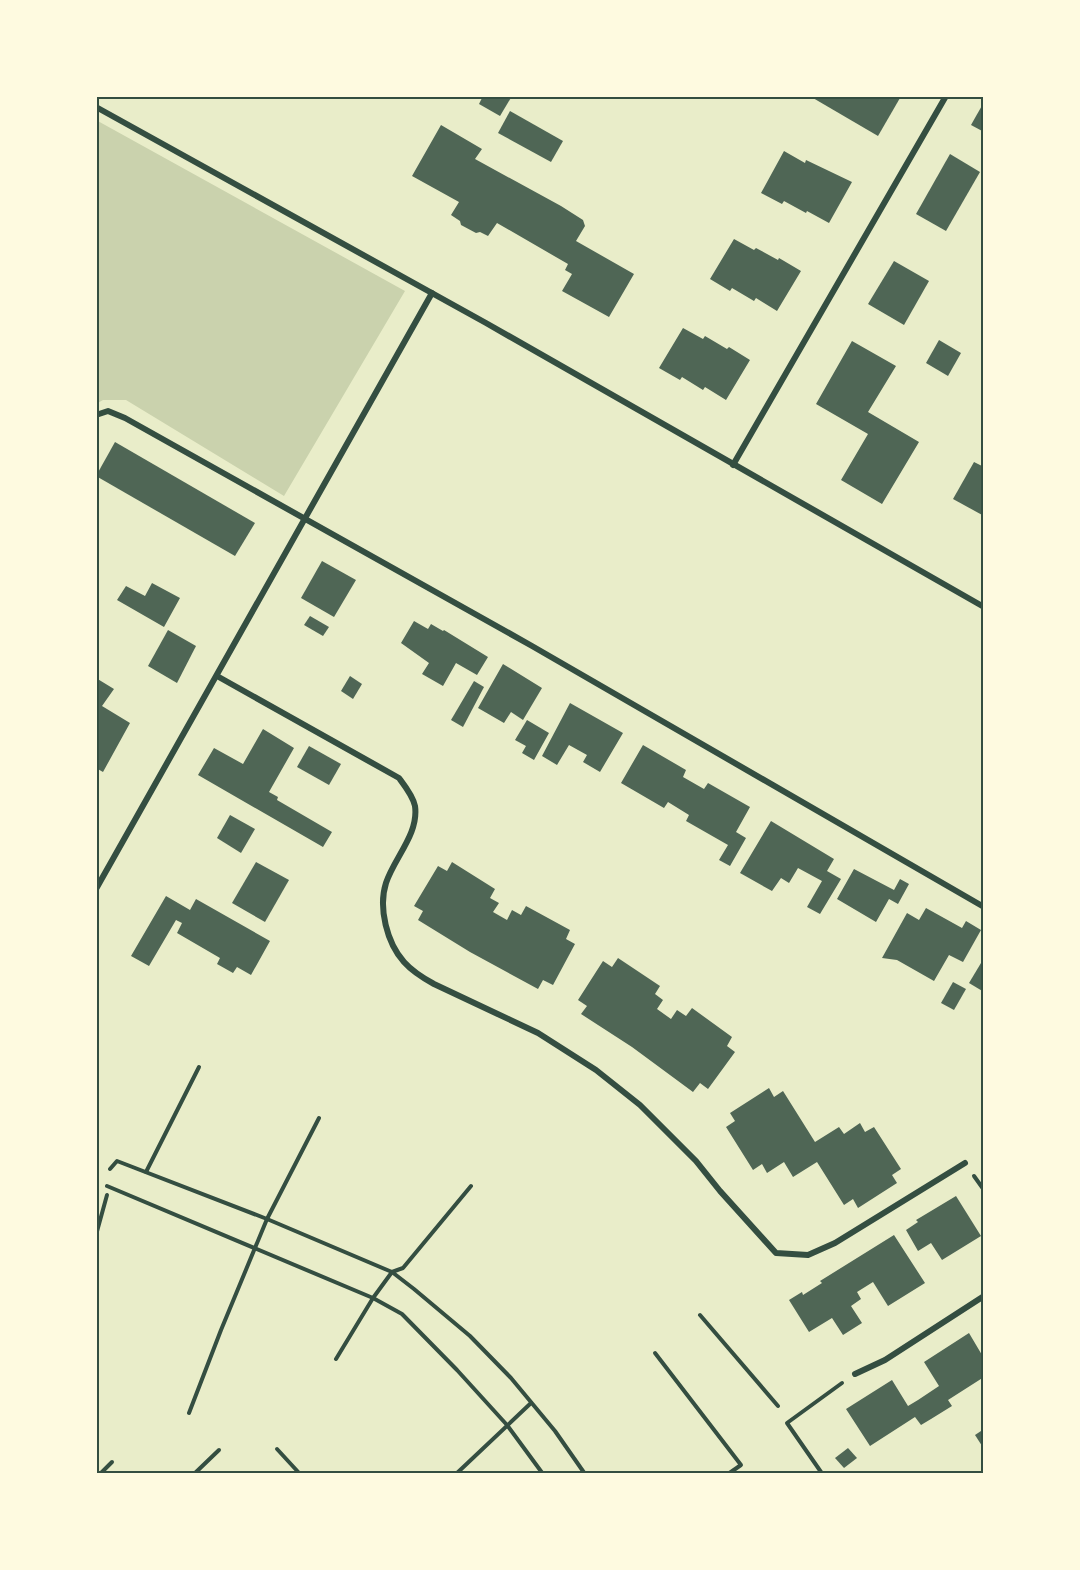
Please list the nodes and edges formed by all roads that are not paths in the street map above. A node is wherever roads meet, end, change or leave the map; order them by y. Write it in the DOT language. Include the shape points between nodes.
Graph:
graph roads {
  1 [pos="946,96"];
  2 [pos="96,106"];
  3 [pos="432,293"];
  4 [pos="96,415"];
  5 [pos="733,465"];
  6 [pos="306,520"];
  7 [pos="984,608"];
  8 [pos="217,676"];
  9 [pos="96,890"];
  10 [pos="984,907"];
  11 [pos="965,1163"];
  12 [pos="984,1296"];
  13 [pos="855,1374"];
  1 -- 5 [label="street"];
  2 -- 3 [label="street"];
  3 -- 5 [label="street"];
  3 -- 6 [label="street"];
  4 -- 6 [label="street" via="105,411 116,413"];
  5 -- 7 [label="street"];
  6 -- 8 [label="street"];
  6 -- 10 [label="street"];
  8 -- 9 [label="street"];
  8 -- 11 [label="street" via="399,777 409,791 415,805 413,827 386,884 382,902 392,944 404,962 434,984 538,1033 596,1070 640,1105 696,1161 776,1253 808,1255 835,1243"];
  12 -- 13 [label="street" via="885,1360"];
}
